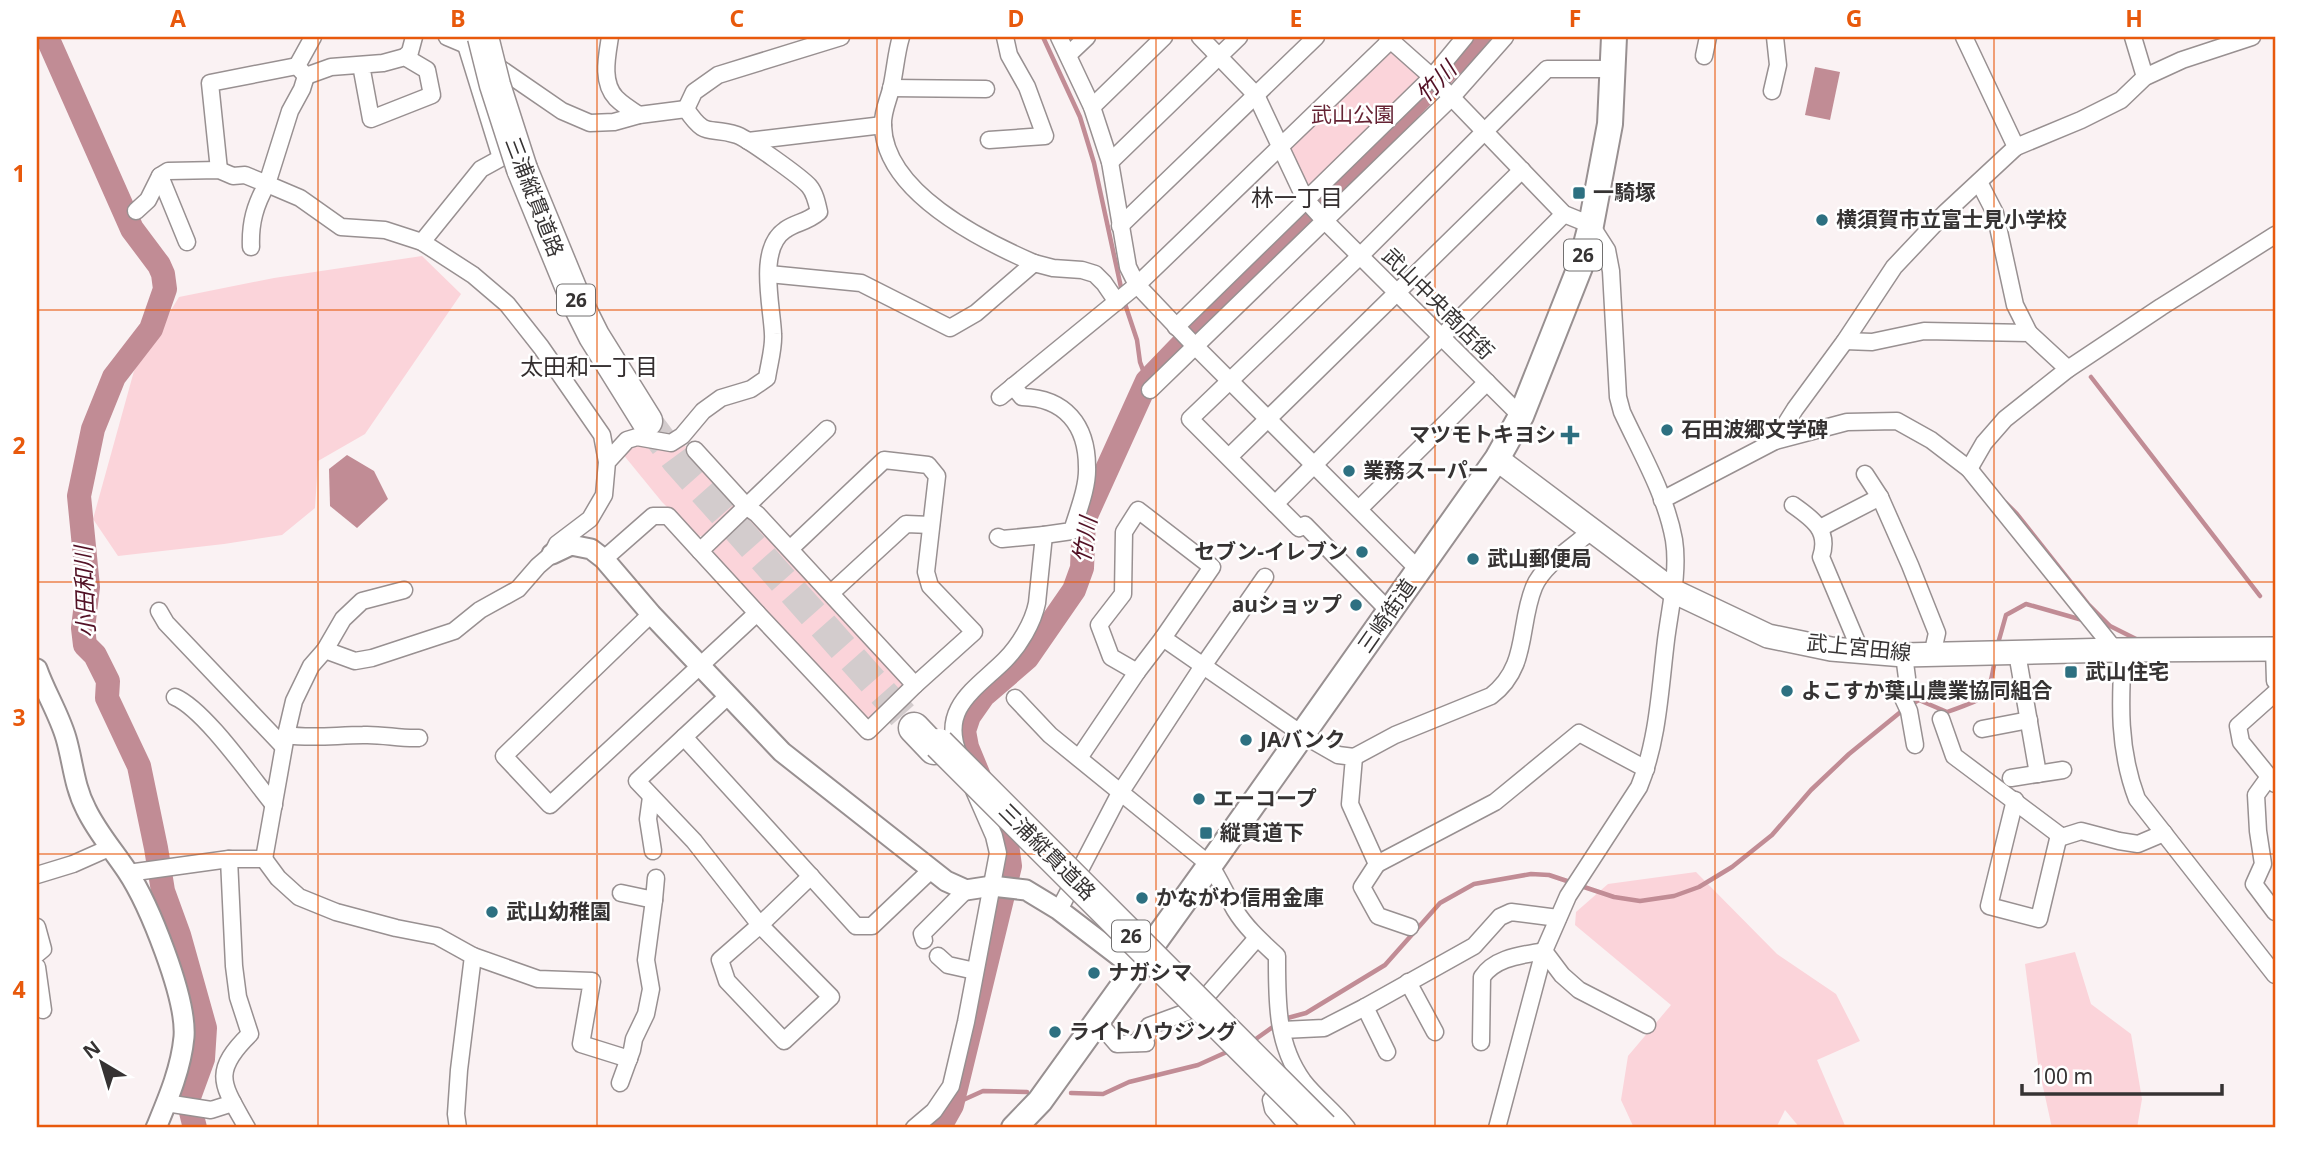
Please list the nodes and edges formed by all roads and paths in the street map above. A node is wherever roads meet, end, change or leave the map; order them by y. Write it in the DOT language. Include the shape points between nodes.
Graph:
graph roads {
  1 [pos="313,37"];
  2 [pos="414,37"];
  3 [pos="447,37"];
  4 [pos="610,37"];
  5 [pos="841,37"];
  6 [pos="901,37"];
  7 [pos="1005,37"];
  8 [pos="1059,37"];
  9 [pos="1087,37"];
  10 [pos="1164,37"];
  11 [pos="1200,37"];
  12 [pos="1239,37"];
  13 [pos="1316,37"];
  14 [pos="1465,37"];
  15 [pos="1506,37"];
  16 [pos="1614,37"];
  17 [pos="1708,37"];
  18 [pos="1775,37"];
  19 [pos="1964,37"];
  20 [pos="2133,37"];
  21 [pos="2252,37"];
  22 [pos="1391,38"];
  23 [pos="480,39"];
  24 [pos="1068,55"];
  25 [pos="1219,56"];
  26 [pos="1704,56"];
  27 [pos="405,57"];
  28 [pos="360,65"];
  29 [pos="1613,69"];
  30 [pos="301,71"];
  31 [pos="1432,77"];
  32 [pos="2145,77"];
  33 [pos="891,88"];
  34 [pos="986,89"];
  35 [pos="1772,91"];
  36 [pos="1256,95"];
  37 [pos="1451,98"];
  38 [pos="1092,107"];
  39 [pos="686,109"];
  40 [pos="639,115"];
  41 [pos="883,125"];
  42 [pos="1484,132"];
  43 [pos="989,140"];
  44 [pos="748,141"];
  45 [pos="1280,147"];
  46 [pos="2016,148"];
  47 [pos="1110,162"];
  48 [pos="219,170"];
  49 [pos="1522,170"];
  50 [pos="160,176"];
  51 [pos="1979,181"];
  52 [pos="267,184"];
  53 [pos="1305,199"];
  54 [pos="136,211"];
  55 [pos="1564,214"];
  56 [pos="1325,221"];
  57 [pos="1591,225"];
  58 [pos="1120,226"];
  59 [pos="2275,236"];
  60 [pos="187,242"];
  61 [pos="422,243"];
  62 [pos="251,247"];
  63 [pos="1360,256"];
  64 [pos="1034,263"];
  65 [pos="769,274"];
  66 [pos="1137,285"];
  67 [pos="1397,293"];
  68 [pos="1117,302"];
  69 [pos="1176,327"];
  70 [pos="2029,333"];
  71 [pos="1441,337"];
  72 [pos="1845,341"];
  73 [pos="1195,346"];
  74 [pos="2067,369"];
  75 [pos="1229,380"];
  76 [pos="1487,382"];
  77 [pos="1150,390"];
  78 [pos="1521,416"];
  79 [pos="651,418"];
  80 [pos="1268,419"];
  81 [pos="827,429"];
  82 [pos="1775,442"];
  83 [pos="695,450"];
  84 [pos="1229,457"];
  85 [pos="1497,459"];
  86 [pos="607,462"];
  87 [pos="1314,464"];
  88 [pos="1969,469"];
  89 [pos="1865,474"];
  90 [pos="1880,497"];
  91 [pos="1662,500"];
  92 [pos="1275,504"];
  93 [pos="1793,505"];
  94 [pos="747,508"];
  95 [pos="1359,509"];
  96 [pos="931,525"];
  97 [pos="1819,528"];
  98 [pos="1591,531"];
  99 [pos="1044,535"];
  100 [pos="998,537"];
  101 [pos="790,549"];
  102 [pos="700,551"];
  103 [pos="552,554"];
  104 [pos="604,559"];
  105 [pos="1419,569"];
  106 [pos="1265,577"];
  107 [pos="404,590"];
  108 [pos="1673,591"];
  109 [pos="831,593"];
  110 [pos="159,611"];
  111 [pos="1390,612"];
  112 [pos="757,613"];
  113 [pos="651,614"];
  114 [pos="1163,638"];
  115 [pos="2274,649"];
  116 [pos="325,650"];
  117 [pos="2119,650"];
  118 [pos="1861,653"];
  119 [pos="2003,654"];
  120 [pos="1904,655"];
  121 [pos="1932,655"];
  122 [pos="700,666"];
  123 [pos="1203,666"];
  124 [pos="37,669"];
  125 [pos="1137,672"];
  126 [pos="2275,681"];
  127 [pos="915,685"];
  128 [pos="2275,693"];
  129 [pos="728,696"];
  130 [pos="175,697"];
  131 [pos="1015,698"];
  132 [pos="1941,719"];
  133 [pos="2029,720"];
  134 [pos="1982,729"];
  135 [pos="1303,734"];
  136 [pos="684,737"];
  137 [pos="419,738"];
  138 [pos="284,741"];
  139 [pos="1915,745"];
  140 [pos="1354,757"];
  141 [pos="1079,758"];
  142 [pos="1646,769"];
  143 [pos="2063,770"];
  144 [pos="2038,774"];
  145 [pos="2011,778"];
  146 [pos="2272,780"];
  147 [pos="1120,793"];
  148 [pos="650,797"];
  149 [pos="2015,800"];
  150 [pos="274,805"];
  151 [pos="2164,833"];
  152 [pos="2059,835"];
  153 [pos="109,848"];
  154 [pos="653,851"];
  155 [pos="229,859"];
  156 [pos="264,859"];
  157 [pos="1377,863"];
  158 [pos="1210,865"];
  159 [pos="931,870"];
  160 [pos="128,873"];
  161 [pos="37,875"];
  162 [pos="811,876"];
  163 [pos="656,878"];
  164 [pos="992,886"];
  165 [pos="966,890"];
  166 [pos="621,893"];
  167 [pos="654,900"];
  168 [pos="1059,909"];
  169 [pos="2275,912"];
  170 [pos="1558,918"];
  171 [pos="760,925"];
  172 [pos="37,927"];
  173 [pos="1410,927"];
  174 [pos="1257,938"];
  175 [pos="924,940"];
  176 [pos="1544,951"];
  177 [pos="37,954"];
  178 [pos="473,956"];
  179 [pos="938,956"];
  180 [pos="37,967"];
  181 [pos="1136,969"];
  182 [pos="975,971"];
  183 [pos="2275,975"];
  184 [pos="1408,982"];
  185 [pos="1364,1007"];
  186 [pos="43,1010"];
  187 [pos="1098,1022"];
  188 [pos="1647,1025"];
  189 [pos="1282,1030"];
  190 [pos="1436,1032"];
  191 [pos="1481,1042"];
  192 [pos="1387,1052"];
  193 [pos="629,1059"];
  194 [pos="1298,1074"];
  195 [pos="620,1083"];
  196 [pos="166,1103"];
  197 [pos="233,1103"];
  198 [pos="156,1128"];
  199 [pos="247,1128"];
  200 [pos="458,1128"];
  201 [pos="914,1128"];
  202 [pos="1014,1128"];
  203 [pos="1289,1128"];
  204 [pos="1312,1128"];
  205 [pos="1323,1128"];
  206 [pos="1347,1128"];
  207 [pos="1497,1128"];
  1 -- 30 [label="street"];
  2 -- 27 [label="street"];
  3 -- 23 [label="street"];
  4 -- 40 [label="street" via="607,82 615,97"];
  5 -- 39 [label="street" via="718,75 694,92"];
  6 -- 33 [label="street"];
  7 -- 43 [label="street" via="1045,136"];
  8 -- 24 [label="street"];
  9 -- 24 [label="street"];
  10 -- 38 [label="street"];
  11 -- 25 [label="street, 武山中央商店街"];
  12 -- 25 [label="street"];
  13 -- 36 [label="street"];
  14 -- 31 [label="street"];
  15 -- 37 [label="street"];
  16 -- 29 [label="main road, 三崎街道 / 26"];
  17 -- 26 [label="street"];
  18 -- 35 [label="street" via="1778,65"];
  19 -- 46 [label="street"];
  20 -- 32 [label="street"];
  21 -- 32 [label="street"];
  22 -- 31 [label="street"];
  22 -- 45 [label="street"];
  23 -- 40 [label="street" via="562,111 590,123"];
  23 -- 61 [label="street" via="501,158 481,169"];
  23 -- 79 [label="highway, 三浦縦貫道路 / 26, bridge" via="575,298 594,336"];
  24 -- 38 [label="street"];
  25 -- 36 [label="street, 武山中央商店街"];
  25 -- 47 [label="street"];
  27 -- 28 [label="street"];
  27 -- 28 [label="street" via="427,70 432,95 371,119"];
  28 -- 30 [label="street"];
  29 -- 42 [label="street" via="1546,69"];
  29 -- 57 [label="main road, 三崎街道 / 26" via="1609,124"];
  30 -- 48 [label="street" via="210,83"];
  30 -- 52 [label="street" via="302,89 290,111"];
  31 -- 37 [label="street"];
  31 -- 53 [label="street"];
  32 -- 46 [label="street" via="2121,100"];
  33 -- 34 [label="street"];
  33 -- 41 [label="street"];
  36 -- 45 [label="street, 武山中央商店街"];
  36 -- 58 [label="street"];
  37 -- 42 [label="street"];
  37 -- 56 [label="street"];
  38 -- 47 [label="street"];
  39 -- 40 [label="street"];
  39 -- 44 [label="street" via="697,126"];
  41 -- 44 [label="street"];
  41 -- 64 [label="street" via="895,165 943,215"];
  42 -- 49 [label="street"];
  42 -- 63 [label="street"];
  44 -- 65 [label="street" via="809,186 819,212 785,230 770,248"];
  45 -- 53 [label="street, 武山中央商店街"];
  45 -- 66 [label="street"];
  46 -- 51 [label="street"];
  47 -- 58 [label="street"];
  48 -- 50 [label="street" via="168,171"];
  48 -- 52 [label="street"];
  49 -- 55 [label="street"];
  49 -- 67 [label="street"];
  50 -- 54 [label="street" via="148,200"];
  50 -- 60 [label="street"];
  51 -- 70 [label="street" via="1996,213 2015,305"];
  51 -- 72 [label="street" via="1894,267"];
  52 -- 61 [label="street" via="300,198 341,227 385,230"];
  52 -- 62 [label="street" via="256,204"];
  53 -- 56 [label="street, 武山中央商店街"];
  53 -- 69 [label="street"];
  55 -- 57 [label="street"];
  55 -- 71 [label="street"];
  56 -- 63 [label="street, 武山中央商店街"];
  56 -- 73 [label="street"];
  57 -- 78 [label="main road, 三崎街道 / 26" via="1580,267"];
  57 -- 91 [label="street" via="1607,250 1611,271 1620,405"];
  58 -- 66 [label="street" via="1128,267"];
  59 -- 74 [label="street"];
  61 -- 86 [label="street" via="474,275 507,304 602,435"];
  63 -- 67 [label="street, 武山中央商店街"];
  63 -- 75 [label="street"];
  64 -- 65 [label="street" via="976,313 950,328 861,283"];
  64 -- 68 [label="street" via="1095,274"];
  65 -- 86 [label="street" via="774,336 767,378 751,389 721,398 670,443 637,437 627,440"];
  66 -- 68 [label="street"];
  66 -- 69 [label="street"];
  67 -- 71 [label="street, 武山中央商店街"];
  67 -- 80 [label="street"];
  68 -- 99 [label="street" via="1006,391 1041,397 1067,412 1082,433 1088,468 1072,531"];
  69 -- 73 [label="street"];
  70 -- 72 [label="street" via="1924,331 1872,342"];
  70 -- 74 [label="street"];
  71 -- 76 [label="street, 武山中央商店街"];
  71 -- 87 [label="street"];
  72 -- 82 [label="street"];
  73 -- 75 [label="street"];
  73 -- 77 [label="street"];
  74 -- 88 [label="street" via="2005,419"];
  75 -- 80 [label="street"];
  75 -- 84 [label="street" via="1190,419"];
  76 -- 78 [label="street, 武山中央商店街"];
  76 -- 95 [label="street"];
  78 -- 85 [label="main road, 三崎街道 / 26"];
  80 -- 84 [label="street"];
  80 -- 87 [label="street"];
  81 -- 94 [label="street"];
  82 -- 88 [label="street" via="1847,422 1898,421"];
  82 -- 91 [label="street"];
  83 -- 94 [label="street"];
  84 -- 92 [label="street"];
  85 -- 98 [label="main road, 武上宮田線"];
  85 -- 105 [label="main road, 三崎街道 / 26"];
  86 -- 103 [label="street" via="604,495 595,511 557,544"];
  87 -- 92 [label="street"];
  87 -- 95 [label="street"];
  88 -- 117 [label="street"];
  89 -- 90 [label="street"];
  90 -- 97 [label="street"];
  90 -- 121 [label="street" via="1937,634"];
  91 -- 108 [label="street" via="1674,540"];
  92 -- 111 [label="street" via="1299,528 1305,525"];
  93 -- 97 [label="street"];
  94 -- 101 [label="street"];
  94 -- 102 [label="street"];
  95 -- 105 [label="street"];
  96 -- 101 [label="street" via="937,476 928,465 884,460"];
  96 -- 109 [label="street" via="906,524"];
  96 -- 127 [label="street" via="926,572 930,586 974,632"];
  97 -- 118 [label="street" via="1825,544 1821,557"];
  98 -- 108 [label="main road, 武上宮田線"];
  98 -- 140 [label="street" via="1538,579 1517,664 1502,687"];
  99 -- 100 [label="street"];
  99 -- 164 [label="street" via="1035,612 1006,660 965,698 952,725 953,741 994,836 998,853"];
  101 -- 109 [label="street"];
  102 -- 104 [label="street" via="667,516 653,516"];
  102 -- 112 [label="street"];
  103 -- 104 [label="street" via="570,545 591,549"];
  103 -- 116 [label="street" via="519,589 480,610 454,631 355,661"];
  104 -- 113 [label="street"];
  105 -- 111 [label="main road, 三崎街道 / 26"];
  106 -- 123 [label="street"];
  107 -- 116 [label="street" via="362,601 343,618"];
  108 -- 118 [label="main road, 武上宮田線" via="1769,636"];
  108 -- 142 [label="street"];
  109 -- 127 [label="street"];
  110 -- 138 [label="street"];
  111 -- 135 [label="main road, 三崎街道 / 26"];
  112 -- 122 [label="street"];
  112 -- 127 [label="street" via="868,731"];
  113 -- 122 [label="street"];
  113 -- 122 [label="street" via="504,756 550,805"];
  114 -- 123 [label="street"];
  114 -- 125 [label="street"];
  114 -- 125 [label="street" via="1212,567 1138,510 1124,532 1123,594 1099,625 1111,657"];
  115 -- 117 [label="main road, 武上宮田線"];
  115 -- 126 [label="street"];
  116 -- 138 [label="street" via="311,666 294,701"];
  117 -- 119 [label="main road, 武上宮田線"];
  117 -- 151 [label="street" via="2121,740 2127,774 2137,799"];
  118 -- 120 [label="main road, 武上宮田線"];
  119 -- 121 [label="main road, 武上宮田線"];
  119 -- 133 [label="street"];
  120 -- 121 [label="main road, 武上宮田線"];
  120 -- 139 [label="street" via="1905,704"];
  122 -- 129 [label="street"];
  123 -- 135 [label="street"];
  123 -- 147 [label="street"];
  124 -- 153 [label="street" via="63,730 76,786"];
  125 -- 141 [label="street"];
  128 -- 146 [label="street" via="2238,726 2241,742"];
  129 -- 136 [label="street"];
  129 -- 159 [label="street" via="782,752"];
  130 -- 150 [label="street" via="205,720"];
  131 -- 141 [label="street"];
  132 -- 149 [label="street" via="1954,756"];
  133 -- 134 [label="street"];
  133 -- 144 [label="street"];
  135 -- 140 [label="street" via="1338,755"];
  135 -- 158 [label="main road, 三崎街道 / 26"];
  136 -- 148 [label="street" via="637,781"];
  136 -- 162 [label="street"];
  137 -- 138 [label="street" via="366,734"];
  138 -- 150 [label="street"];
  140 -- 157 [label="street" via="1350,804"];
  141 -- 147 [label="street"];
  142 -- 157 [label="street" via="1579,733 1495,802"];
  142 -- 170 [label="street"];
  143 -- 144 [label="street"];
  144 -- 145 [label="street"];
  146 -- 169 [label="street" via="2256,795 2263,864 2254,884"];
  147 -- 158 [label="street"];
  147 -- 168 [label="street"];
  148 -- 154 [label="street"];
  148 -- 171 [label="street" via="694,841"];
  149 -- 152 [label="street"];
  149 -- 152 [label="street" via="1989,906 2039,919"];
  150 -- 156 [label="street"];
  151 -- 152 [label="street" via="2138,844 2081,831"];
  151 -- 183 [label="street"];
  153 -- 160 [label="street"];
  153 -- 161 [label="street"];
  155 -- 156 [label="street"];
  155 -- 160 [label="street"];
  155 -- 197 [label="street" via="234,966 250,1034 232,1051 223,1076"];
  156 -- 178 [label="street" via="299,897 336,912 437,936"];
  157 -- 173 [label="street" via="1362,887 1378,916"];
  158 -- 174 [label="street" via="1235,911"];
  158 -- 181 [label="main road, 三崎街道 / 26"];
  159 -- 162 [label="street" via="872,926 856,926"];
  159 -- 165 [label="street"];
  160 -- 196 [label="street" via="176,985 184,1034"];
  162 -- 171 [label="street"];
  163 -- 167 [label="street"];
  164 -- 165 [label="street"];
  164 -- 168 [label="street" via="1026,890"];
  164 -- 182 [label="street"];
  165 -- 175 [label="street" via="922,934"];
  166 -- 167 [label="street"];
  167 -- 193 [label="street" via="646,960 651,989"];
  168 -- 181 [label="street"];
  170 -- 176 [label="street"];
  170 -- 184 [label="street" via="1511,912 1500,917 1474,946"];
  171 -- 171 [label="street" via="831,997 784,1041 727,981 720,960"];
  172 -- 177 [label="street" via="43,949"];
  174 -- 187 [label="street" via="1210,992 1187,1012 1149,1026 1141,1043 1117,1044"];
  174 -- 189 [label="street" via="1277,956 1277,1014"];
  176 -- 188 [label="street" via="1579,990"];
  176 -- 191 [label="street" via="1499,962 1482,977"];
  176 -- 207 [label="street"];
  178 -- 193 [label="street" via="538,979 592,981 581,1044"];
  178 -- 200 [label="street" via="459,1070"];
  179 -- 182 [label="street" via="948,965"];
  180 -- 186 [label="street"];
  181 -- 187 [label="main road, 三崎街道 / 26"];
  182 -- 201 [label="street" via="951,1086 934,1111"];
  184 -- 185 [label="street"];
  184 -- 190 [label="street"];
  185 -- 189 [label="street" via="1324,1028"];
  185 -- 192 [label="street"];
  187 -- 202 [label="main road, 三崎街道 / 26" via="1040,1101"];
  189 -- 194 [label="street"];
  193 -- 195 [label="street"];
  194 -- 203 [label="street" via="1271,1100"];
  194 -- 206 [label="street"];
  196 -- 197 [label="street" via="211,1110"];
  196 -- 198 [label="street"];
  197 -- 199 [label="street"];
  204 -- 205 [label="highway, 三浦縦貫道路 / 26, bridge" via="927,736"];
}
